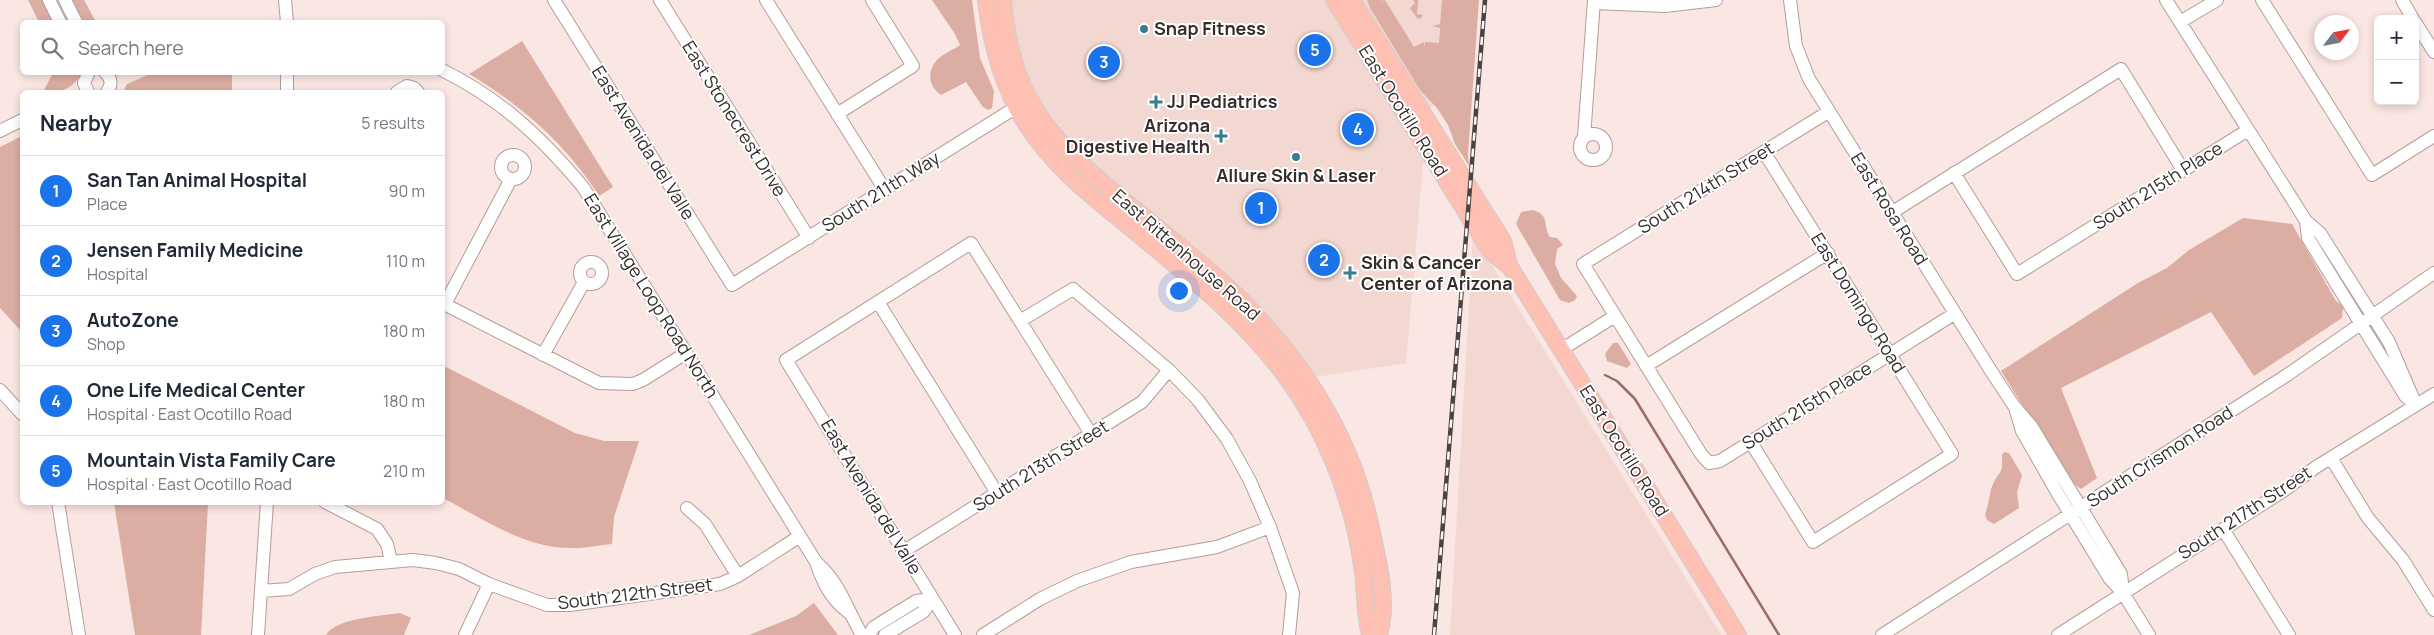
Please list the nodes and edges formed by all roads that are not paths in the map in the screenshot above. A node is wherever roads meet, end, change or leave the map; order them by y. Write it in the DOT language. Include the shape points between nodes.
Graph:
graph roads {
  1 [pos="49,0"];
  2 [pos="65,0"];
  3 [pos="285,0"];
  4 [pos="554,0"];
  5 [pos="660,0"];
  6 [pos="766,0"];
  7 [pos="872,0"];
  8 [pos="986,0"];
  9 [pos="1003,0"];
  10 [pos="1334,0"];
  11 [pos="1352,0"];
  12 [pos="1712,0"];
  13 [pos="1790,0"];
  14 [pos="2166,0"];
  15 [pos="2217,0"];
  16 [pos="2262,0"];
  17 [pos="2402,0"];
  18 [pos="1594,1"];
  19 [pos="2411,15"];
  20 [pos="59,20"];
  21 [pos="75,20"];
  22 [pos="287,20"];
  23 [pos="2180,22"];
  24 [pos="2419,28"];
  25 [pos="2434,52"];
  26 [pos="445,72"];
  27 [pos="111,75"];
  28 [pos="287,75"];
  29 [pos="108,90"];
  30 [pos="287,90"];
  31 [pos="400,90"];
  32 [pos="416,90"];
  33 [pos="1023,103"];
  34 [pos="1828,112"];
  35 [pos="837,114"];
  36 [pos="20,121"];
  37 [pos="2248,130"];
  38 [pos="0,131"];
  39 [pos="2434,136"];
  40 [pos="1584,138"];
  41 [pos="1764,152"];
  42 [pos="2183,170"];
  43 [pos="1954,173"];
  44 [pos="511,179"];
  45 [pos="885,190"];
  46 [pos="1891,212"];
  47 [pos="809,238"];
  48 [pos="1828,253"];
  49 [pos="1510,267"];
  50 [pos="2434,274"];
  51 [pos="584,282"];
  52 [pos="732,285"];
  53 [pos="445,302"];
  54 [pos="878,302"];
  55 [pos="445,305"];
  56 [pos="1954,314"];
  57 [pos="1615,316"];
  58 [pos="2367,320"];
  59 [pos="1020,321"];
  60 [pos="1561,350"];
  61 [pos="686,353"];
  62 [pos="1889,354"];
  63 [pos="543,355"];
  64 [pos="1646,366"];
  65 [pos="1169,370"];
  66 [pos="0,390"];
  67 [pos="2434,394"];
  68 [pos="2416,405"];
  69 [pos="20,412"];
  70 [pos="1091,434"];
  71 [pos="1750,441"];
  72 [pos="2331,458"];
  73 [pos="997,493"];
  74 [pos="58,505"];
  75 [pos="266,505"];
  76 [pos="331,505"];
  77 [pos="687,508"];
  78 [pos="2076,512"];
  79 [pos="1270,527"];
  80 [pos="2223,528"];
  81 [pos="800,536"];
  82 [pos="904,551"];
  83 [pos="391,561"];
  84 [pos="738,576"];
  85 [pos="489,584"];
  86 [pos="261,590"];
  87 [pos="2123,593"];
  88 [pos="932,599"];
  89 [pos="2434,610"];
  90 [pos="78,635"];
  91 [pos="258,635"];
  92 [pos="465,635"];
  93 [pos="862,635"];
  94 [pos="868,635"];
  95 [pos="885,635"];
  96 [pos="955,635"];
  97 [pos="982,635"];
  98 [pos="1289,635"];
  99 [pos="1370,635"];
  100 [pos="1379,635"];
  101 [pos="1738,635"];
  102 [pos="1882,635"];
  103 [pos="2058,635"];
  104 [pos="2149,635"];
  105 [pos="2289,635"];
  1 -- 20 [label="street"];
  2 -- 21 [label="street"];
  3 -- 22 [label="street"];
  4 -- 52 [label="street, East Avenida del Valle"];
  5 -- 47 [label="street, East Stonecrest Drive"];
  6 -- 35 [label="street"];
  7 -- 35 [label="street" via="913,66"];
  8 -- 33 [label="main road, East Rittenhouse Road" via="994,48 1006,84"];
  9 -- 33 [label="main road, East Rittenhouse Road" via="1006,32"];
  10 -- 49 [label="main road, East Ocotillo Road" via="1479,234 1492,253"];
  11 -- 49 [label="main road, East Ocotillo Road" via="1503,241"];
  12 -- 18 [label="street" via="1665,6"];
  13 -- 34 [label="street, East Rosa Road" via="1792,28 1801,64"];
  14 -- 23 [label="street"];
  15 -- 23 [label="street"];
  16 -- 39 [label="street" via="2372,176"];
  17 -- 19 [label="street"];
  18 -- 40 [label="street"];
  23 -- 37 [label="street"];
  24 -- 25 [label="street"];
  26 -- 61 [label="street, East Village Loop Road North" via="478,89 504,108 552,150 583,187"];
  27 -- 29 [label="street"];
  28 -- 30 [label="street"];
  31 -- 32 [label="street" via="406,86"];
  33 -- 45 [label="street, South 211th Way"];
  33 -- 99 [label="main road, East Rittenhouse Road" via="1035,136 1077,184 1225,307 1287,378 1323,440 1349,506 1362,565"];
  33 -- 100 [label="main road, East Rittenhouse Road" via="1069,153 1232,290 1262,321 1308,380 1349,457 1368,512 1379,564 1383,622"];
  34 -- 41 [label="street, South 214th Street"];
  34 -- 46 [label="street, East Rosa Road"];
  35 -- 45 [label="street"];
  36 -- 38 [label="street"];
  37 -- 42 [label="street, South 215th Place"];
  37 -- 58 [label="street" via="2306,221 2308,238"];
  41 -- 48 [label="street, East Domingo Road"];
  41 -- 57 [label="street, South 214th Street" via="1583,264"];
  42 -- 43 [label="street, South 215th Place" via="2017,274"];
  42 -- 43 [label="street" via="2121,69"];
  43 -- 46 [label="street"];
  44 -- 53 [label="street"];
  45 -- 47 [label="street, South 211th Way"];
  46 -- 56 [label="street, East Rosa Road"];
  47 -- 52 [label="street, South 211th Way"];
  48 -- 62 [label="street, East Domingo Road"];
  48 -- 64 [label="street"];
  49 -- 60 [label="main road, East Ocotillo Road"];
  50 -- 58 [label="street, South Crismon Road"];
  51 -- 63 [label="street"];
  54 -- 59 [label="street" via="971,243"];
  54 -- 73 [label="street"];
  54 -- 82 [label="street, East Avenida del Valle" via="786,360"];
  55 -- 63 [label="street"];
  56 -- 62 [label="street, South 215th Place"];
  56 -- 78 [label="street, East Rosa Road" via="2014,406 2032,427"];
  57 -- 60 [label="street"];
  57 -- 64 [label="street"];
  58 -- 68 [label="street" via="2406,397"];
  58 -- 78 [label="street, South Crismon Road" via="2287,376"];
  59 -- 65 [label="street" via="1073,289"];
  59 -- 70 [label="street"];
  60 -- 101 [label="main road, East Ocotillo Road"];
  61 -- 63 [label="street" via="643,380 622,385 599,383"];
  61 -- 81 [label="street, East Village Loop Road North"];
  62 -- 71 [label="street, South 215th Place"];
  62 -- 71 [label="street, East Domingo Road" via="1952,454 1813,542"];
  64 -- 71 [label="street, South 215th Place" via="1709,463 1720,461"];
  65 -- 70 [label="street, South 213th Street" via="1142,402"];
  65 -- 79 [label="street" via="1198,400 1227,439"];
  66 -- 69 [label="street"];
  67 -- 68 [label="street, South 217th Street"];
  68 -- 72 [label="street, South 217th Street"];
  70 -- 73 [label="street, South 213th Street"];
  72 -- 80 [label="street, South 217th Street"];
  72 -- 89 [label="street" via="2368,518 2403,560"];
  73 -- 82 [label="street, South 213th Street"];
  74 -- 90 [label="street"];
  75 -- 86 [label="street"];
  76 -- 83 [label="street" via="377,529 387,544"];
  77 -- 84 [label="street" via="706,524"];
  78 -- 87 [label="street, East Rosa Road" via="2121,574"];
  78 -- 102 [label="street, South Crismon Road"];
  79 -- 97 [label="street" via="1217,547 1132,562 1078,581 1040,599"];
  79 -- 98 [label="street" via="1293,593"];
  80 -- 87 [label="street, South 217th Street"];
  80 -- 105 [label="street"];
  81 -- 84 [label="street, South 212th Street"];
  81 -- 93 [label="street, East Village Loop Road North" via="816,562 830,574"];
  82 -- 88 [label="street, East Avenida del Valle"];
  83 -- 85 [label="street, South 212th Street" via="436,563"];
  83 -- 86 [label="street, South 212th Street" via="335,567 288,589"];
  84 -- 85 [label="street, South 212th Street" via="720,584 570,605 547,605"];
  85 -- 92 [label="street"];
  86 -- 91 [label="street"];
  87 -- 103 [label="street, South 217th Street"];
  87 -- 104 [label="street, East Rosa Road"];
  88 -- 94 [label="street" via="916,601 874,627"];
  88 -- 95 [label="street" via="923,612"];
  88 -- 96 [label="street, East Avenida del Valle"];
}
